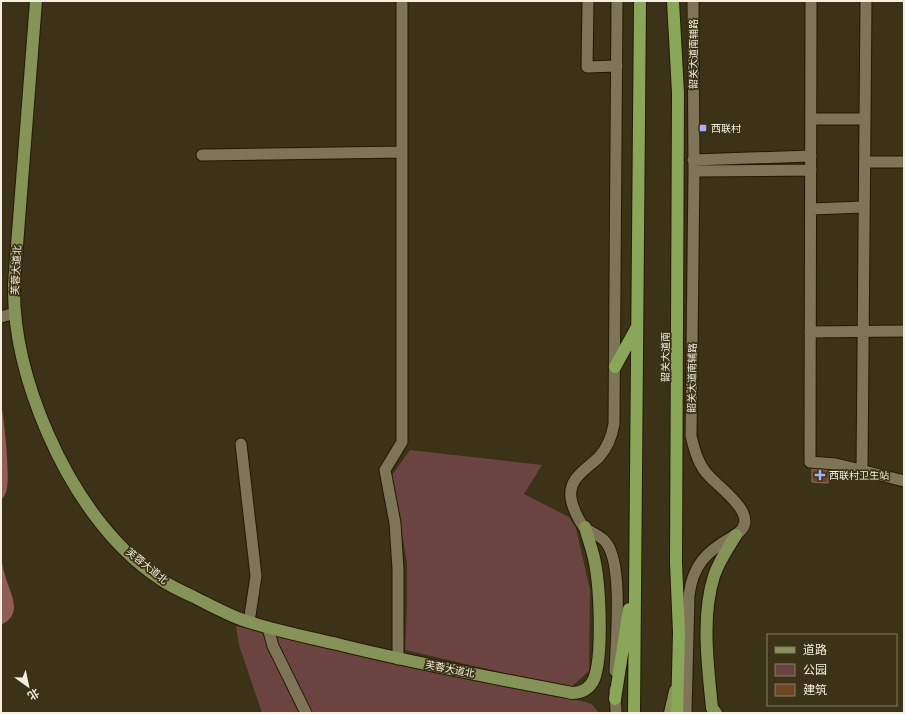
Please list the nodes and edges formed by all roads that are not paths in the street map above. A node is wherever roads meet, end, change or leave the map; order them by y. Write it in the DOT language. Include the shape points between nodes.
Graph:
graph roads {
  1 [pos="36,1"];
  2 [pos="402,1"];
  3 [pos="588,1"];
  4 [pos="617,1"];
  5 [pos="693,1"];
  6 [pos="811,1"];
  7 [pos="866,1"];
  8 [pos="672,2"];
  9 [pos="643,4"];
  10 [pos="617,66"];
  11 [pos="811,119"];
  12 [pos="865,119"];
  13 [pos="402,152"];
  14 [pos="202,155"];
  15 [pos="811,156"];
  16 [pos="865,162"];
  17 [pos="904,162"];
  18 [pos="693,166"];
  19 [pos="811,170"];
  20 [pos="864,208"];
  21 [pos="811,209"];
  22 [pos="15,314"];
  23 [pos="1,317"];
  24 [pos="638,324"];
  25 [pos="863,331"];
  26 [pos="904,331"];
  27 [pos="810,332"];
  28 [pos="615,367"];
  29 [pos="241,444"];
  30 [pos="862,470"];
  31 [pos="904,481"];
  32 [pos="585,527"];
  33 [pos="736,535"];
  34 [pos="635,566"];
  35 [pos="249,622"];
  36 [pos="268,628"];
  37 [pos="398,659"];
  38 [pos="677,679"];
  39 [pos="616,699"];
  40 [pos="306,713"];
  41 [pos="616,713"];
  42 [pos="634,713"];
  43 [pos="670,713"];
  44 [pos="677,713"];
  45 [pos="686,713"];
  46 [pos="716,713"];
  1 -- 22 [label="main road, 芙蓉大道北" via="14,284"];
  2 -- 13 [label="street"];
  3 -- 10 [label="street" via="587,66"];
  4 -- 10 [label="street"];
  5 -- 18 [label="street, 韶关大道南辅路"];
  6 -- 11 [label="street"];
  7 -- 12 [label="street"];
  8 -- 38 [label="highway, 韶关大道南" via="678,93"];
  9 -- 24 [label="highway"];
  10 -- 28 [label="street"];
  11 -- 12 [label="street"];
  11 -- 15 [label="street"];
  12 -- 16 [label="street"];
  13 -- 14 [label="street"];
  13 -- 37 [label="street" via="402,442 385,470 395,523"];
  15 -- 18 [label="street"];
  15 -- 19 [label="street"];
  16 -- 17 [label="street"];
  16 -- 20 [label="street"];
  18 -- 19 [label="street"];
  18 -- 33 [label="street, 韶关大道南辅路" via="691,436 704,470 738,504 744,514 744,525"];
  19 -- 21 [label="street"];
  20 -- 21 [label="street"];
  20 -- 25 [label="street"];
  21 -- 27 [label="street"];
  22 -- 23 [label="street"];
  22 -- 35 [label="main road, 芙蓉大道北" via="24,366 38,411 68,476 93,513 128,552 160,579 220,611"];
  24 -- 28 [label="highway"];
  24 -- 34 [label="highway"];
  25 -- 26 [label="street"];
  25 -- 27 [label="street"];
  25 -- 30 [label="street"];
  27 -- 30 [label="street" via="810,462"];
  28 -- 32 [label="street" via="612,436 599,457 574,481 572,488 571,497 575,511"];
  29 -- 35 [label="street" via="256,576"];
  30 -- 31 [label="street"];
  32 -- 37 [label="main road, 芙蓉大道北" via="595,561 598,583 600,652 594,680 586,690 572,693"];
  32 -- 39 [label="street" via="608,544 615,567"];
  33 -- 45 [label="street" via="707,554 692,578 689,595"];
  33 -- 46 [label="main road" via="714,575 709,602 707,652 712,708"];
  34 -- 39 [label="highway"];
  34 -- 42 [label="highway"];
  35 -- 36 [label="main road, 芙蓉大道北"];
  36 -- 37 [label="main road, 芙蓉大道北"];
  36 -- 40 [label="street" via="273,646"];
  38 -- 43 [label="main road"];
  38 -- 44 [label="highway, 韶关大道南"];
  39 -- 41 [label="street"];
}
